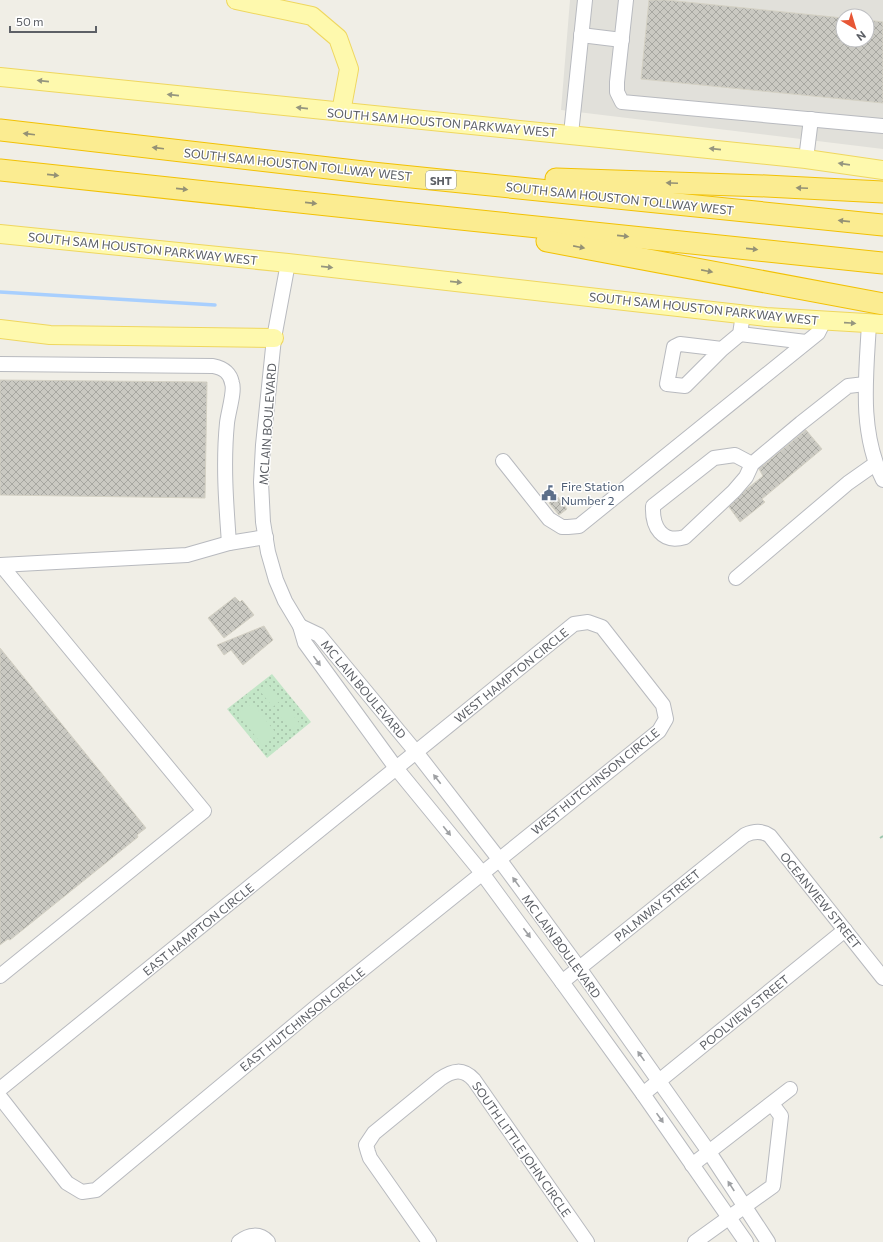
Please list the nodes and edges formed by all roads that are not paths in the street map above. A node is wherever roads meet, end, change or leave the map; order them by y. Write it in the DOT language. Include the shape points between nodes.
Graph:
graph roads {
  1 [pos="236,0"];
  2 [pos="585,0"];
  3 [pos="626,0"];
  4 [pos="581,35"];
  5 [pos="622,40"];
  6 [pos="0,77"];
  7 [pos="341,112"];
  8 [pos="811,119"];
  9 [pos="883,126"];
  10 [pos="0,130"];
  11 [pos="571,134"];
  12 [pos="806,159"];
  13 [pos="0,170"];
  14 [pos="883,170"];
  15 [pos="372,173"];
  16 [pos="883,192"];
  17 [pos="403,213"];
  18 [pos="883,225"];
  19 [pos="0,234"];
  20 [pos="288,263"];
  21 [pos="883,263"];
  22 [pos="883,304"];
  23 [pos="743,314"];
  24 [pos="824,321"];
  25 [pos="876,324"];
  26 [pos="0,329"];
  27 [pos="740,334"];
  28 [pos="274,338"];
  29 [pos="806,342"];
  30 [pos="722,349"];
  31 [pos="0,364"];
  32 [pos="865,384"];
  33 [pos="503,461"];
  34 [pos="752,464"];
  35 [pos="875,464"];
  36 [pos="883,480"];
  37 [pos="266,537"];
  38 [pos="229,543"];
  39 [pos="1,565"];
  40 [pos="736,578"];
  41 [pos="300,626"];
  42 [pos="639,676"];
  43 [pos="355,678"];
  44 [pos="339,691"];
  45 [pos="416,752"];
  46 [pos="396,768"];
  47 [pos="754,832"];
  48 [pos="499,859"];
  49 [pos="482,873"];
  50 [pos="845,930"];
  51 [pos="579,968"];
  52 [pos="0,976"];
  53 [pos="883,978"];
  54 [pos="562,982"];
  55 [pos="659,1081"];
  56 [pos="0,1089"];
  57 [pos="790,1089"];
  58 [pos="643,1094"];
  59 [pos="0,1097"];
  60 [pos="772,1104"];
  61 [pos="709,1152"];
  62 [pos="692,1165"];
  63 [pos="745,1207"];
  64 [pos="728,1218"];
  65 [pos="755,1224"];
  66 [pos="738,1239"];
  67 [pos="239,1242"];
  68 [pos="268,1242"];
  69 [pos="429,1242"];
  70 [pos="587,1242"];
  71 [pos="695,1242"];
  72 [pos="768,1242"];
  1 -- 7 [label="main road" via="312,16 338,38 349,70"];
  2 -- 4 [label="street"];
  3 -- 5 [label="street"];
  4 -- 5 [label="street"];
  4 -- 11 [label="street"];
  5 -- 8 [label="street" via="617,92 622,102"];
  7 -- 6 [label="main road, SOUTH SAM HOUSTON PARKWAY WEST, one-way"];
  7 -- 11 [label="main road, SOUTH SAM HOUSTON PARKWAY WEST"];
  8 -- 9 [label="street"];
  8 -- 12 [label="street"];
  15 -- 10 [label="highway, SOUTH SAM HOUSTON TOLLWAY WEST / SHT, one-way"];
  12 -- 11 [label="main road, SOUTH SAM HOUSTON PARKWAY WEST, one-way"];
  14 -- 12 [label="main road, SOUTH SAM HOUSTON PARKWAY WEST, one-way"];
  13 -- 17 [label="highway, one-way"];
  16 -- 15 [label="highway, one-way"];
  18 -- 15 [label="highway, SOUTH SAM HOUSTON TOLLWAY WEST / SHT, one-way"];
  17 -- 21 [label="highway, one-way"];
  17 -- 22 [label="highway, one-way"];
  19 -- 20 [label="main road, SOUTH SAM HOUSTON PARKWAY WEST"];
  20 -- 23 [label="main road, SOUTH SAM HOUSTON PARKWAY WEST, one-way"];
  20 -- 28 [label="street, MCLAIN BOULEVARD"];
  23 -- 24 [label="main road, SOUTH SAM HOUSTON PARKWAY WEST"];
  23 -- 27 [label="street"];
  24 -- 25 [label="main road, SOUTH SAM HOUSTON PARKWAY WEST, one-way"];
  24 -- 29 [label="street" via="818,333"];
  25 -- 32 [label="street"];
  26 -- 28 [label="main road" via="50,335"];
  27 -- 29 [label="street"];
  27 -- 30 [label="street"];
  28 -- 37 [label="street, MCLAIN BOULEVARD" via="261,482"];
  29 -- 33 [label="street" via="579,526 562,527 549,519"];
  31 -- 38 [label="street" via="222,368 229,375 233,385 227,422 225,478"];
  32 -- 34 [label="street" via="848,386"];
  32 -- 35 [label="street" via="866,421"];
  34 -- 34 [label="street" via="738,486 684,537 666,538 657,529 652,518 653,506 714,458 735,455"];
  35 -- 36 [label="street"];
  35 -- 40 [label="street" via="848,483"];
  37 -- 38 [label="street"];
  37 -- 41 [label="street, MCLAIN BOULEVARD" via="279,587"];
  38 -- 39 [label="street" via="188,554"];
  39 -- 52 [label="street" via="204,811"];
  41 -- 43 [label="street, MC LAIN BOULEVARD" via="319,635"];
  41 -- 44 [label="street, MC LAIN BOULEVARD, one-way" via="305,644"];
  42 -- 45 [label="street, WEST HAMPTON CIRCLE" via="602,627 588,622 574,624"];
  42 -- 48 [label="street, WEST HUTCHINSON CIRCLE" via="662,706 666,719 659,731"];
  43 -- 44 [label="street"];
  43 -- 45 [label="street, MC LAIN BOULEVARD"];
  44 -- 46 [label="street, MC LAIN BOULEVARD"];
  45 -- 46 [label="street, WEST HAMPTON CIRCLE"];
  48 -- 45 [label="street, MC LAIN BOULEVARD, one-way"];
  46 -- 49 [label="street, MC LAIN BOULEVARD, one-way"];
  46 -- 56 [label="street, EAST HAMPTON CIRCLE"];
  47 -- 50 [label="street, OCEANVIEW STREET" via="763,832 770,836"];
  47 -- 51 [label="street, PALMWAY STREET" via="745,835"];
  48 -- 49 [label="street, WEST HUTCHINSON CIRCLE"];
  51 -- 48 [label="street, MC LAIN BOULEVARD, one-way"];
  49 -- 54 [label="street, MC LAIN BOULEVARD, one-way"];
  49 -- 59 [label="street, EAST HUTCHINSON CIRCLE" via="96,1190 82,1192 67,1183"];
  50 -- 53 [label="street, OCEANVIEW STREET"];
  50 -- 55 [label="street, POOLVIEW STREET"];
  51 -- 54 [label="street, PALMWAY STREET"];
  55 -- 51 [label="street, MC LAIN BOULEVARD, one-way"];
  54 -- 58 [label="street, MC LAIN BOULEVARD"];
  55 -- 58 [label="street, POOLVIEW STREET"];
  55 -- 61 [label="street, MC LAIN BOULEVARD"];
  57 -- 60 [label="street"];
  58 -- 62 [label="street, MC LAIN BOULEVARD, one-way"];
  60 -- 61 [label="street"];
  60 -- 63 [label="street" via="781,1116 774,1186"];
  61 -- 62 [label="street"];
  63 -- 61 [label="street, MC LAIN BOULEVARD, one-way"];
  62 -- 64 [label="street, MC LAIN BOULEVARD"];
  63 -- 64 [label="street"];
  63 -- 65 [label="street, MC LAIN BOULEVARD"];
  64 -- 66 [label="street, MC LAIN BOULEVARD"];
  64 -- 71 [label="street"];
  65 -- 66 [label="street"];
  65 -- 72 [label="street, MC LAIN BOULEVARD"];
  67 -- 68 [label="street" via="248,1236 261,1236"];
  69 -- 70 [label="street, SOUTH LITTLE JOHN CIRCLE" via="368,1152 366,1145 374,1133 446,1075 458,1072 468,1074 474,1080"];
}
